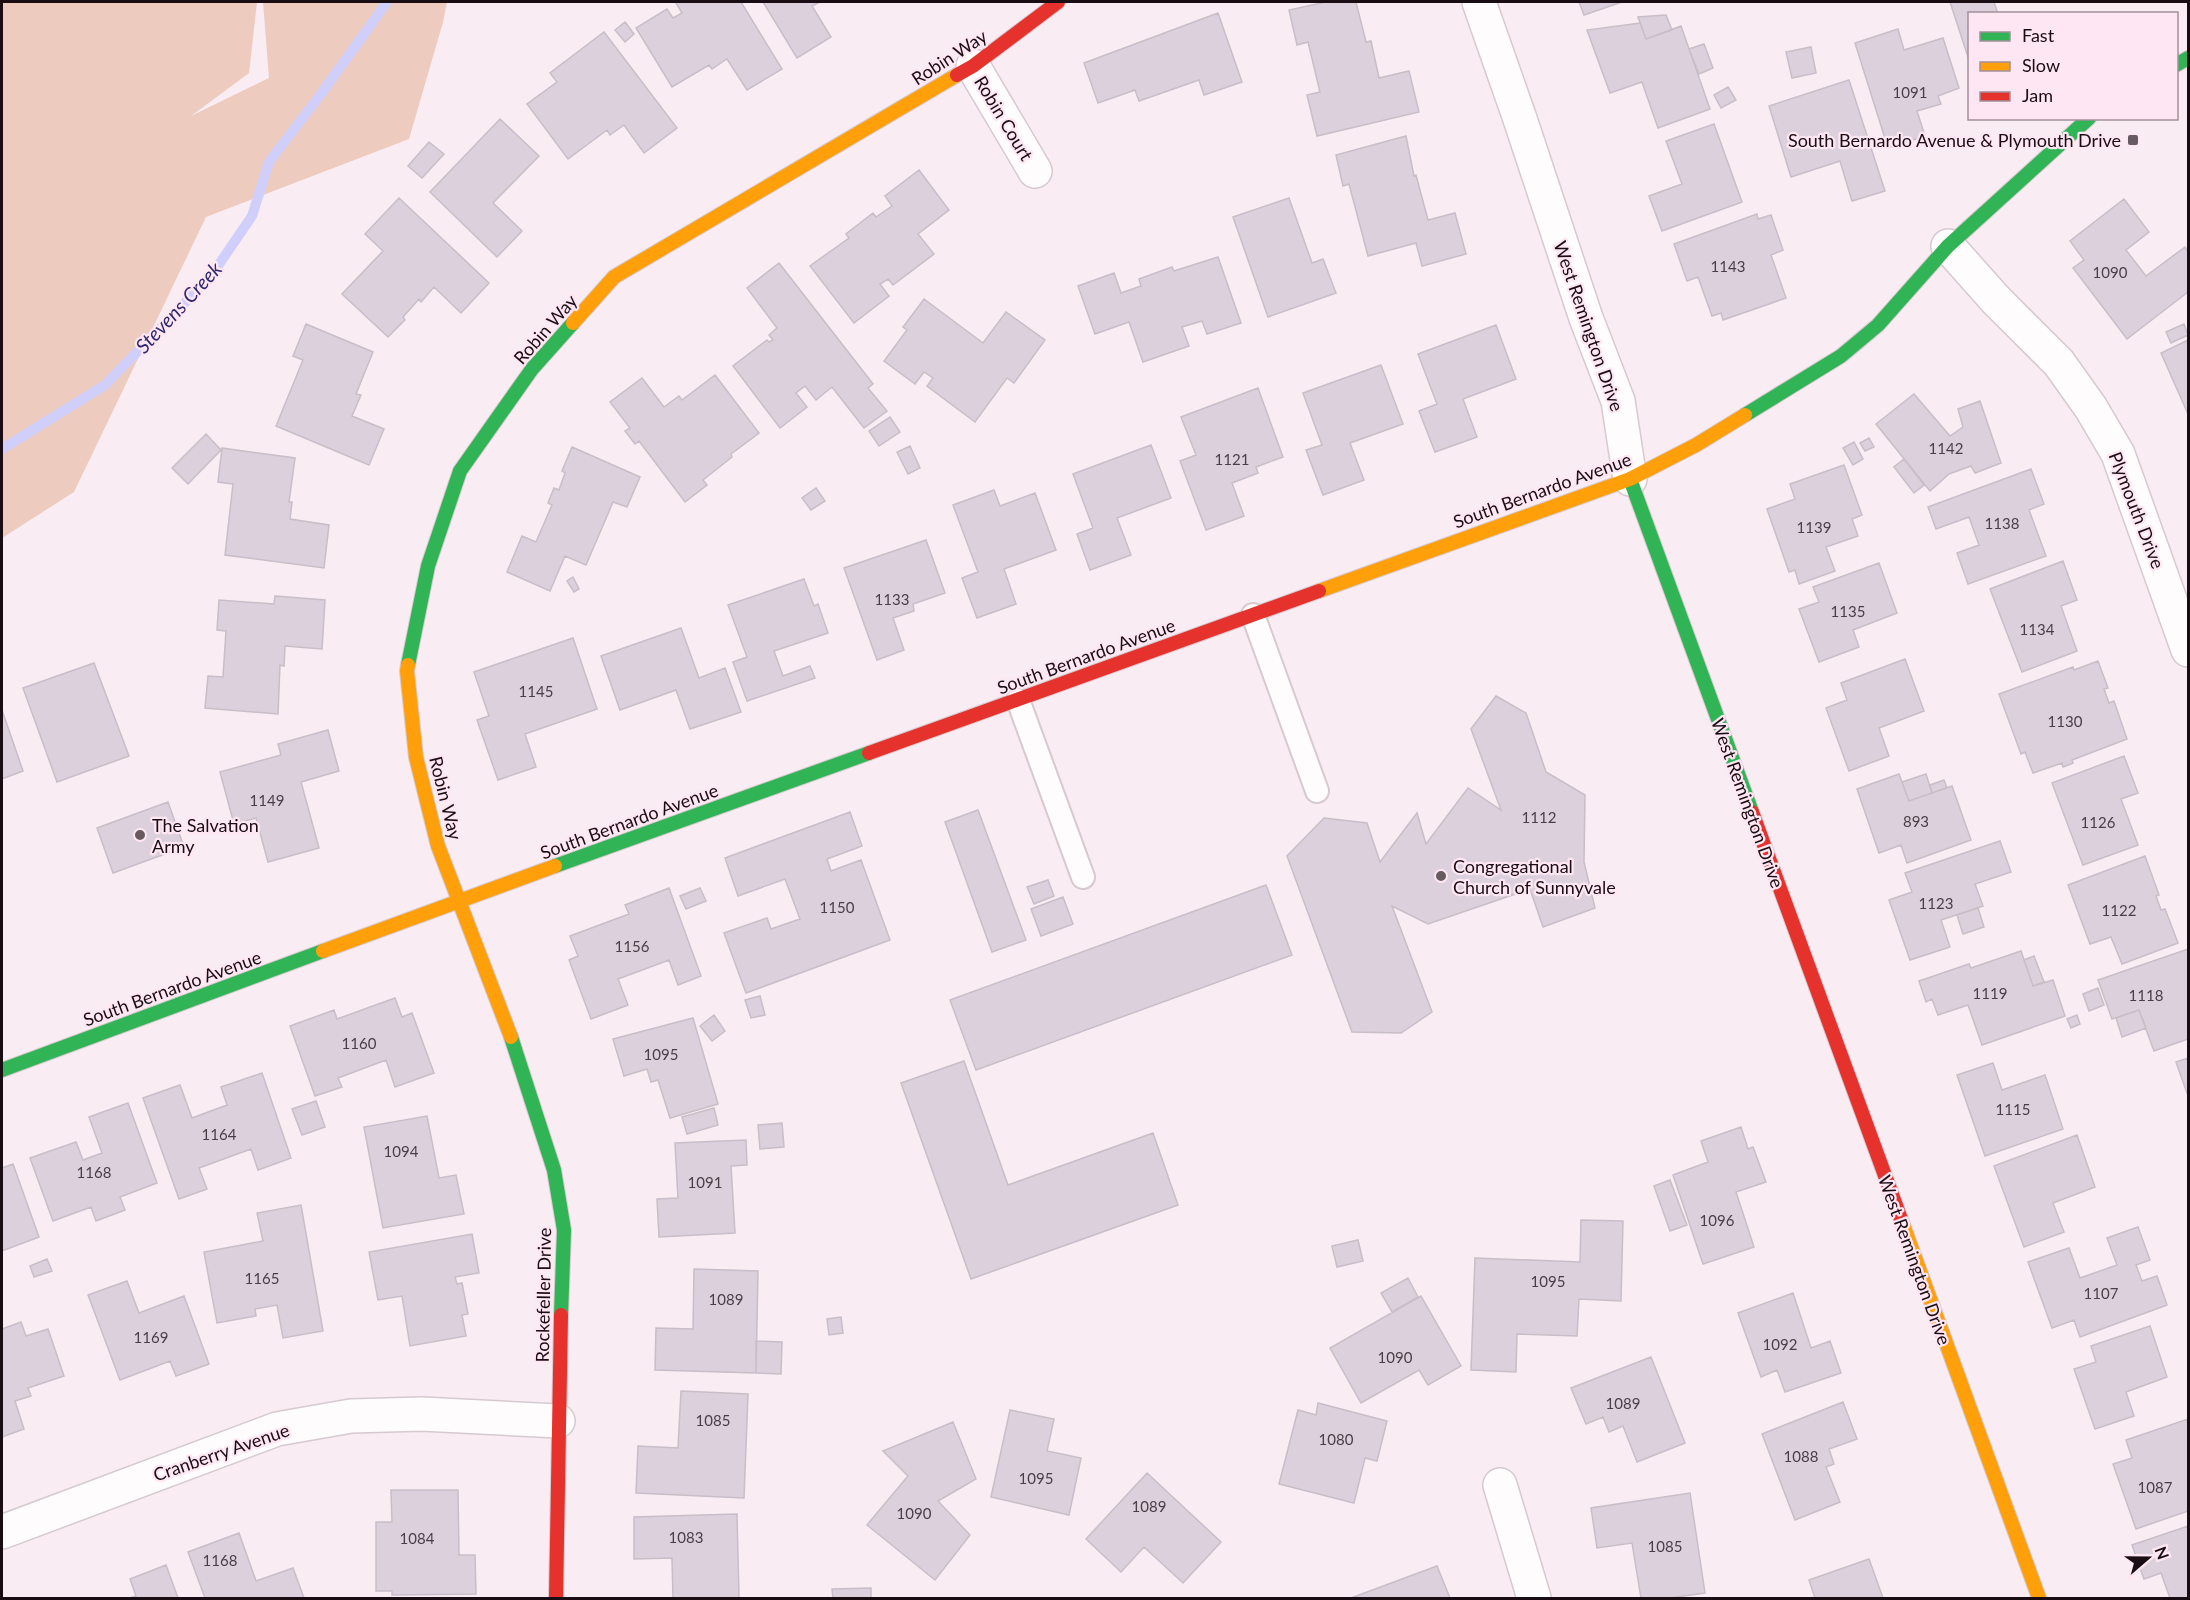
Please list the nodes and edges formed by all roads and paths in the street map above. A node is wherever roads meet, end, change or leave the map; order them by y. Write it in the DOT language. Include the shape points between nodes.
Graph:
graph roads {
  1 [pos="1058,2"];
  2 [pos="1479,2"];
  3 [pos="973,66"];
  4 [pos="2087,120"];
  5 [pos="1035,171"];
  6 [pos="1948,246"];
  7 [pos="1630,479"];
  8 [pos="1252,615"];
  9 [pos="2188,650"];
  10 [pos="1018,700"];
  11 [pos="1317,791"];
  12 [pos="1083,877"];
  13 [pos="459,902"];
  14 [pos="2,1070"];
  15 [pos="558,1421"];
  16 [pos="1500,1485"];
  17 [pos="2,1532"];
  18 [pos="556,1599"];
  19 [pos="1534,1599"];
  20 [pos="2039,1599"];
  1 -- 3 [label="street, Robin Way"];
  2 -- 7 [label="street, West Remington Drive" via="1618,401"];
  3 -- 5 [label="street, Robin Court"];
  3 -- 13 [label="street, Robin Way" via="615,277 531,369 460,471 428,566 407,671 416,757 438,846"];
  4 -- 6 [label="street, South Bernardo Avenue"];
  6 -- 7 [label="street, South Bernardo Avenue" via="1878,325 1841,356 1696,445"];
  6 -- 9 [label="street, Plymouth Drive" via="2058,363 2091,408 2118,454"];
  7 -- 8 [label="street, South Bernardo Avenue"];
  7 -- 20 [label="street, West Remington Drive"];
  8 -- 10 [label="street, South Bernardo Avenue"];
  8 -- 11 [label="lane"];
  10 -- 12 [label="lane"];
  10 -- 13 [label="street, South Bernardo Avenue"];
  13 -- 14 [label="street, South Bernardo Avenue"];
  13 -- 15 [label="street, Rockefeller Drive" via="509,1032 554,1170 564,1230"];
  15 -- 17 [label="street, Cranberry Avenue" via="422,1414 351,1416 278,1430"];
  15 -- 18 [label="street, Rockefeller Drive"];
  16 -- 19 [label="street"];
}
